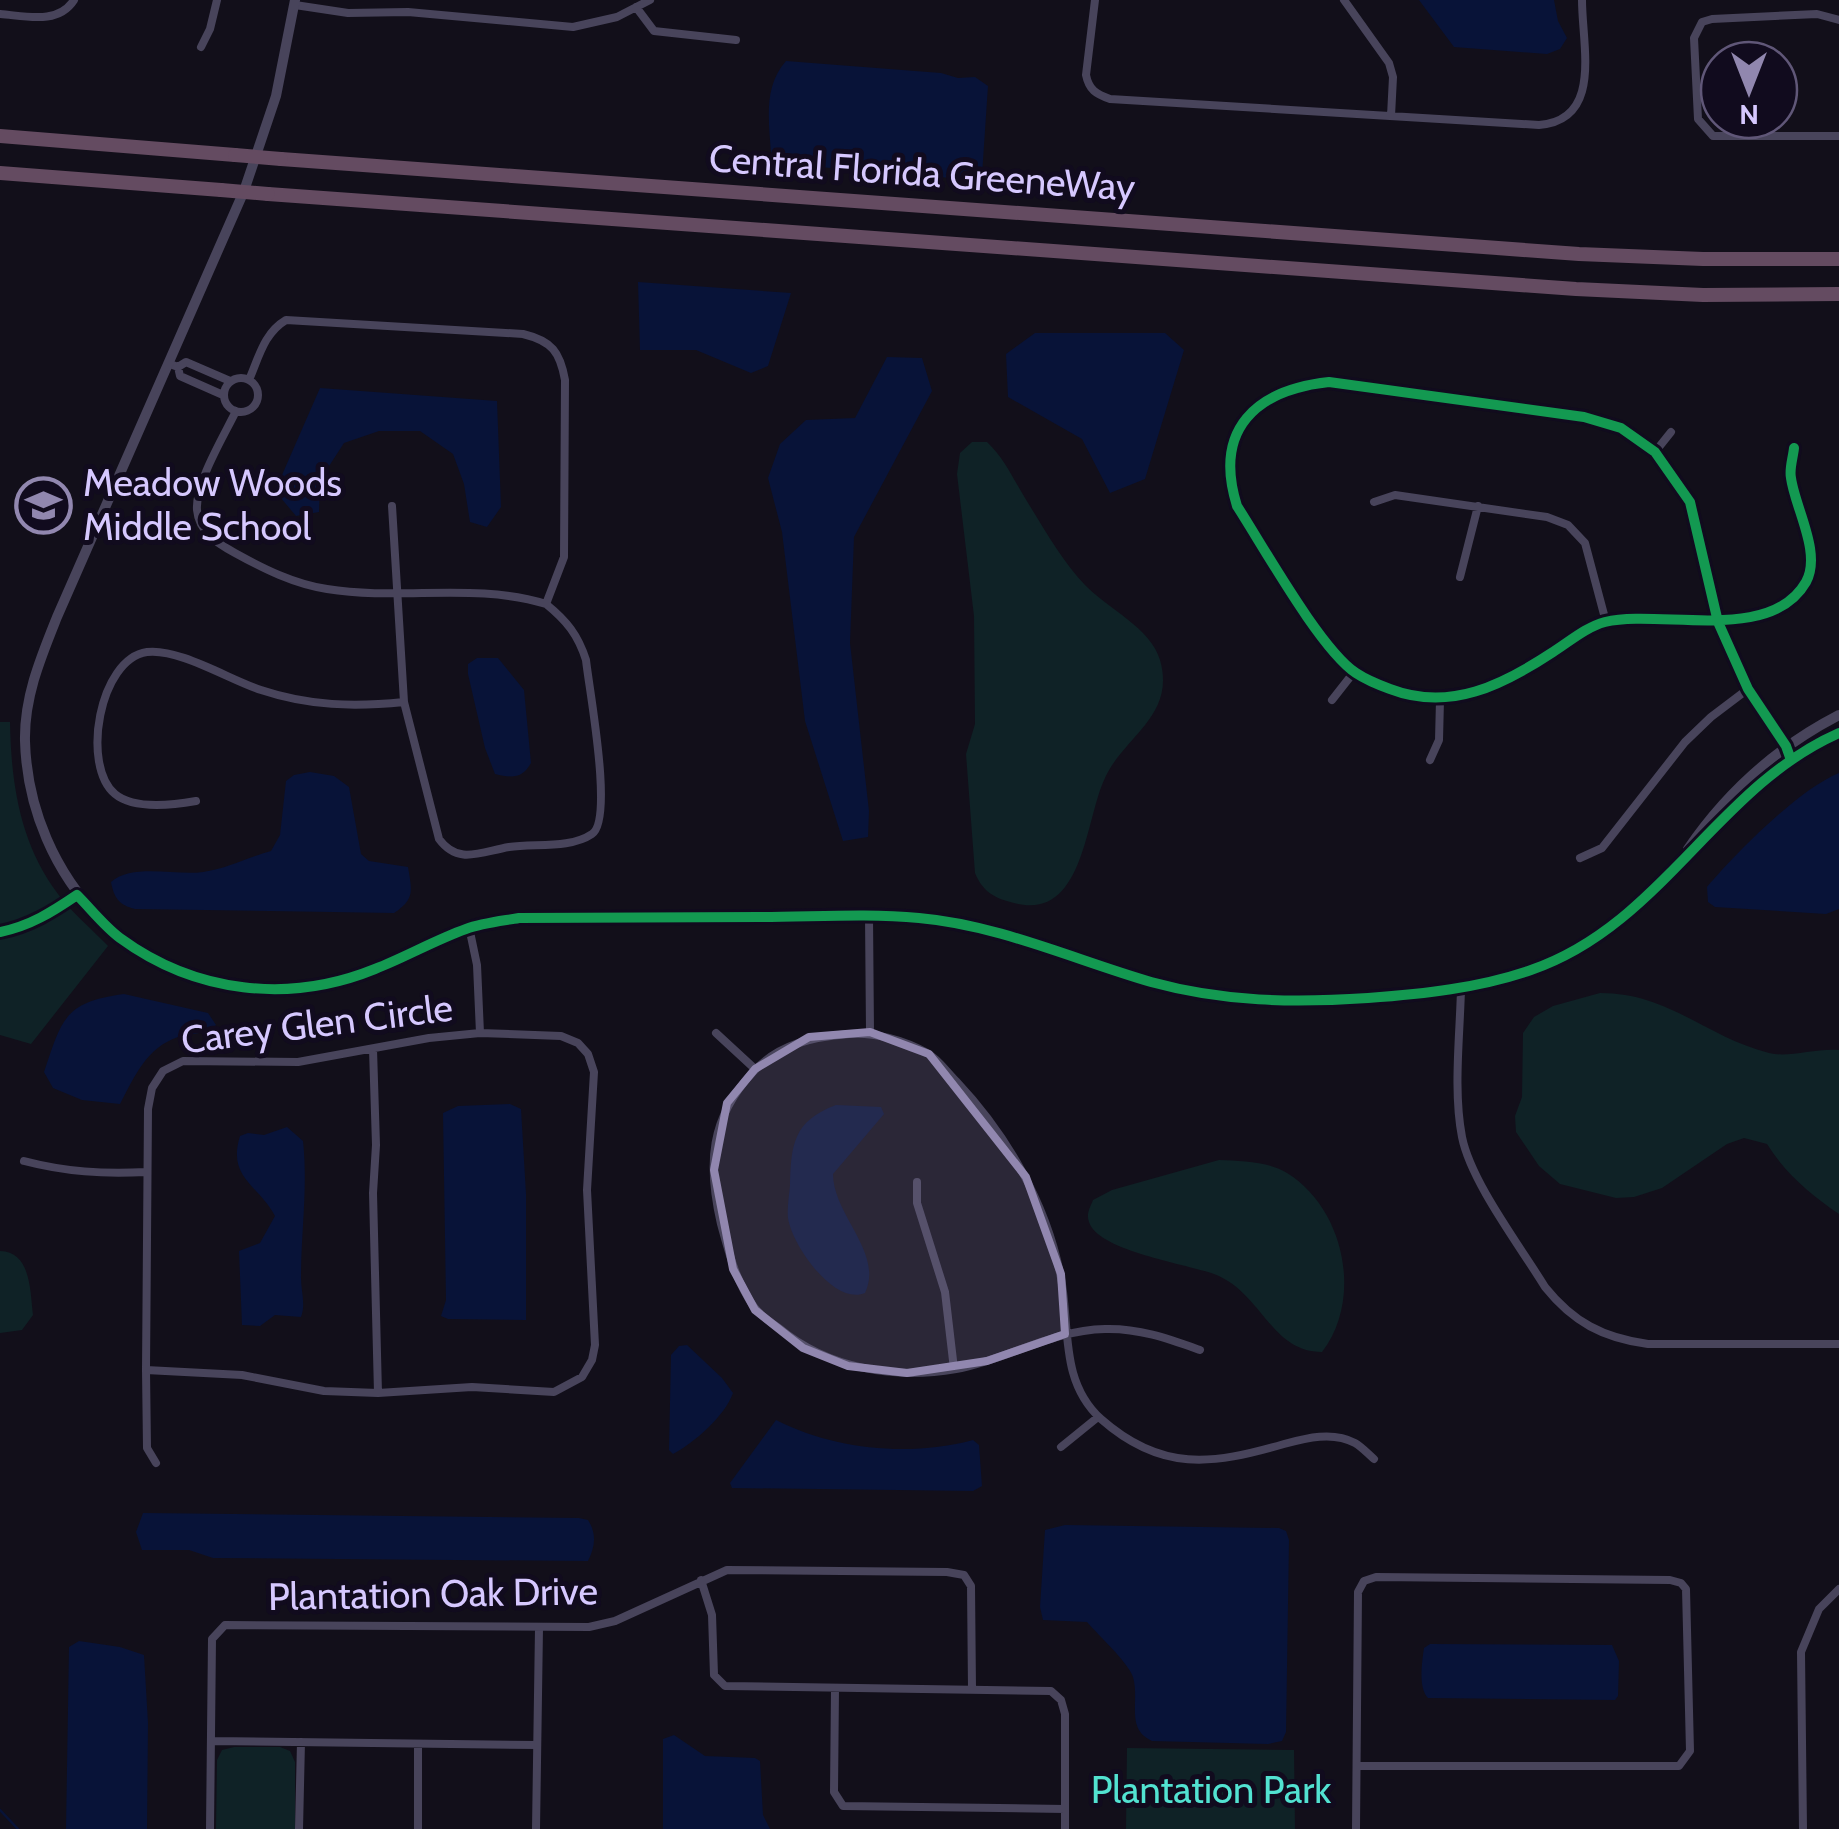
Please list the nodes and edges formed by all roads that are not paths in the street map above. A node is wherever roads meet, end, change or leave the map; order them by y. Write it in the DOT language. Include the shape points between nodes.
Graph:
graph roads {
  1 [pos="74,0"];
  2 [pos="217,0"];
  3 [pos="409,0"];
  4 [pos="650,0"];
  5 [pos="1095,0"];
  6 [pos="1344,0"];
  7 [pos="1582,0"];
  8 [pos="295,3"];
  9 [pos="636,7"];
  10 [pos="408,12"];
  11 [pos="0,14"];
  12 [pos="1839,20"];
  13 [pos="736,40"];
  14 [pos="201,47"];
  15 [pos="1391,116"];
  16 [pos="0,136"];
  17 [pos="1839,136"];
  18 [pos="0,173"];
  19 [pos="1839,256"];
  20 [pos="1839,294"];
  21 [pos="174,365"];
  22 [pos="250,380"];
  23 [pos="230,381"];
  24 [pos="223,395"];
  25 [pos="236,411"];
  26 [pos="1671,432"];
  27 [pos="1794,448"];
  28 [pos="1655,452"];
  29 [pos="1374,502"];
  30 [pos="392,506"];
  31 [pos="1478,506"];
  32 [pos="1460,578"];
  33 [pos="396,593"];
  34 [pos="546,604"];
  35 [pos="1606,622"];
  36 [pos="1718,622"];
  37 [pos="1354,672"];
  38 [pos="1748,688"];
  39 [pos="1332,700"];
  40 [pos="1440,700"];
  41 [pos="404,702"];
  42 [pos="1839,715"];
  43 [pos="1839,732"];
  44 [pos="1786,746"];
  45 [pos="1430,760"];
  46 [pos="1791,760"];
  47 [pos="196,801"];
  48 [pos="1580,858"];
  49 [pos="1667,879"];
  50 [pos="869,916"];
  51 [pos="468,928"];
  52 [pos="1461,988"];
  53 [pos="870,1032"];
  54 [pos="716,1033"];
  55 [pos="480,1034"];
  56 [pos="937,1042"];
  57 [pos="373,1049"];
  58 [pos="929,1054"];
  59 [pos="756,1069"];
  60 [pos="24,1161"];
  61 [pos="146,1172"];
  62 [pos="917,1182"];
  63 [pos="1065,1334"];
  64 [pos="1839,1344"];
  65 [pos="1200,1350"];
  66 [pos="146,1370"];
  67 [pos="954,1370"];
  68 [pos="378,1393"];
  69 [pos="1098,1417"];
  70 [pos="1060,1447"];
  71 [pos="1374,1459"];
  72 [pos="156,1463"];
  73 [pos="702,1580"];
  74 [pos="1839,1589"];
  75 [pos="539,1628"];
  76 [pos="834,1689"];
  77 [pos="972,1689"];
  78 [pos="211,1741"];
  79 [pos="301,1742"];
  80 [pos="418,1744"];
  81 [pos="537,1745"];
  82 [pos="1356,1766"];
  83 [pos="1064,1809"];
  84 [pos="210,1829"];
  85 [pos="299,1829"];
  86 [pos="418,1829"];
  87 [pos="536,1829"];
  88 [pos="1064,1829"];
  89 [pos="1356,1829"];
  90 [pos="1802,1829"];
  1 -- 11 [label="street" via="52,17"];
  2 -- 14 [label="street"];
  3 -- 10 [label="street"];
  4 -- 9 [label="street"];
  5 -- 15 [label="street" via="1086,75 1098,95"];
  6 -- 15 [label="street" via="1390,64"];
  7 -- 15 [label="street" via="1583,91 1568,118 1538,124"];
  8 -- 10 [label="street" via="348,14"];
  8 -- 21 [label="street" via="276,96"];
  9 -- 10 [label="street" via="572,27"];
  9 -- 13 [label="street" via="654,31"];
  12 -- 17 [label="street" via="1817,14 1712,19 1694,38 1698,119 1714,136"];
  16 -- 19 [label="highway, Central Florida GreeneWay, bridge" via="1579,254"];
  18 -- 20 [label="highway, Central Florida GreeneWay, bridge" via="1576,290"];
  21 -- 23 [label="street" via="186,362"];
  21 -- 24 [label="street" via="180,376"];
  21 -- 51 [label="street" via="31,685 29,788 47,846 76,895 118,937 164,965 220,985 282,991 328,984"];
  22 -- 23 [label="street"];
  22 -- 25 [label="street" via="257,399 252,408"];
  22 -- 34 [label="street" via="266,340 286,320 523,334 554,347 566,380 564,557"];
  23 -- 24 [label="street"];
  24 -- 25 [label="street"];
  25 -- 33 [label="street" via="202,485 196,507 201,526 260,568 302,584"];
  26 -- 28 [label="street"];
  27 -- 36 [label="street" via="1790,475 1810,552 1808,578 1793,599 1770,611"];
  28 -- 36 [label="street" via="1690,502"];
  28 -- 37 [label="street" via="1621,428 1584,416 1329,382 1298,385 1264,400 1241,422 1230,482 1238,506 1324,639"];
  29 -- 31 [label="street" via="1394,495"];
  30 -- 33 [label="street"];
  31 -- 32 [label="street"];
  31 -- 35 [label="street" via="1568,524 1585,542"];
  33 -- 34 [label="street" via="487,592"];
  33 -- 41 [label="street"];
  34 -- 41 [label="street" via="572,629 586,660 603,802 590,836 461,856 448,852"];
  35 -- 36 [label="street"];
  35 -- 40 [label="street" via="1520,674 1481,692"];
  36 -- 38 [label="street"];
  37 -- 39 [label="street"];
  37 -- 40 [label="street" via="1392,690"];
  38 -- 44 [label="street"];
  38 -- 48 [label="street" via="1685,742 1602,848"];
  40 -- 45 [label="street" via="1439,740"];
  41 -- 47 [label="street" via="316,704 170,653 131,657 105,693 98,729 104,781 130,802"];
  42 -- 44 [label="street"];
  43 -- 46 [label="street"];
  44 -- 46 [label="street"];
  44 -- 49 [label="street" via="1742,781"];
  46 -- 49 [label="street" via="1741,800"];
  49 -- 52 [label="street" via="1624,920 1570,953"];
  50 -- 51 [label="street" via="519,918"];
  50 -- 52 [label="street" via="955,923 1152,982 1240,1000 1290,1003"];
  50 -- 53 [label="street"];
  51 -- 55 [label="street, Carey Glen Circle"];
  52 -- 64 [label="street" via="1460,1115 1471,1164 1544,1287 1578,1322 1648,1344"];
  53 -- 58 [label="street"];
  53 -- 59 [label="street" via="809,1038"];
  54 -- 59 [label="street"];
  55 -- 57 [label="street, Carey Glen Circle"];
  55 -- 68 [label="street, Carey Glen Circle" via="560,1036 588,1054 594,1072 587,1190 592,1360 582,1377 554,1392 472,1387"];
  56 -- 58 [label="street"];
  57 -- 61 [label="street, Carey Glen Circle" via="298,1062 182,1061 152,1088"];
  57 -- 68 [label="street"];
  58 -- 63 [label="street" via="996,1129 1026,1177 1060,1274"];
  59 -- 67 [label="street" via="727,1103 714,1170 733,1269 756,1310 803,1348 848,1366"];
  60 -- 61 [label="street" via="80,1173"];
  61 -- 66 [label="street, Carey Glen Circle"];
  62 -- 67 [label="street" via="945,1292"];
  63 -- 65 [label="street" via="1149,1332"];
  63 -- 67 [label="street"];
  63 -- 69 [label="street" via="1078,1388"];
  66 -- 68 [label="street, Carey Glen Circle"];
  66 -- 72 [label="street, Carey Glen Circle" via="147,1448"];
  69 -- 70 [label="street"];
  69 -- 71 [label="street" via="1138,1446 1172,1459 1224,1460 1310,1437 1355,1443"];
  73 -- 75 [label="street, Plantation Oak Drive" via="604,1624"];
  73 -- 76 [label="street" via="720,1683"];
  73 -- 77 [label="street, Plantation Oak Drive" via="756,1568 964,1575 974,1596"];
  74 -- 90 [label="street" via="1818,1609 1801,1652"];
  75 -- 78 [label="street, Plantation Oak Drive" via="225,1625 212,1640"];
  75 -- 81 [label="street"];
  76 -- 77 [label="street"];
  76 -- 83 [label="street" via="834,1792 843,1806"];
  77 -- 83 [label="street" via="1051,1691 1061,1700"];
  78 -- 79 [label="street"];
  78 -- 84 [label="street, Plantation Oak Drive"];
  79 -- 80 [label="street"];
  79 -- 85 [label="street"];
  80 -- 81 [label="street"];
  80 -- 86 [label="street"];
  81 -- 87 [label="street"];
  82 -- 82 [label="street" via="1358,1592 1364,1581 1670,1580 1686,1589 1690,1751 1679,1766"];
  82 -- 89 [label="street"];
  83 -- 88 [label="street"];
}
